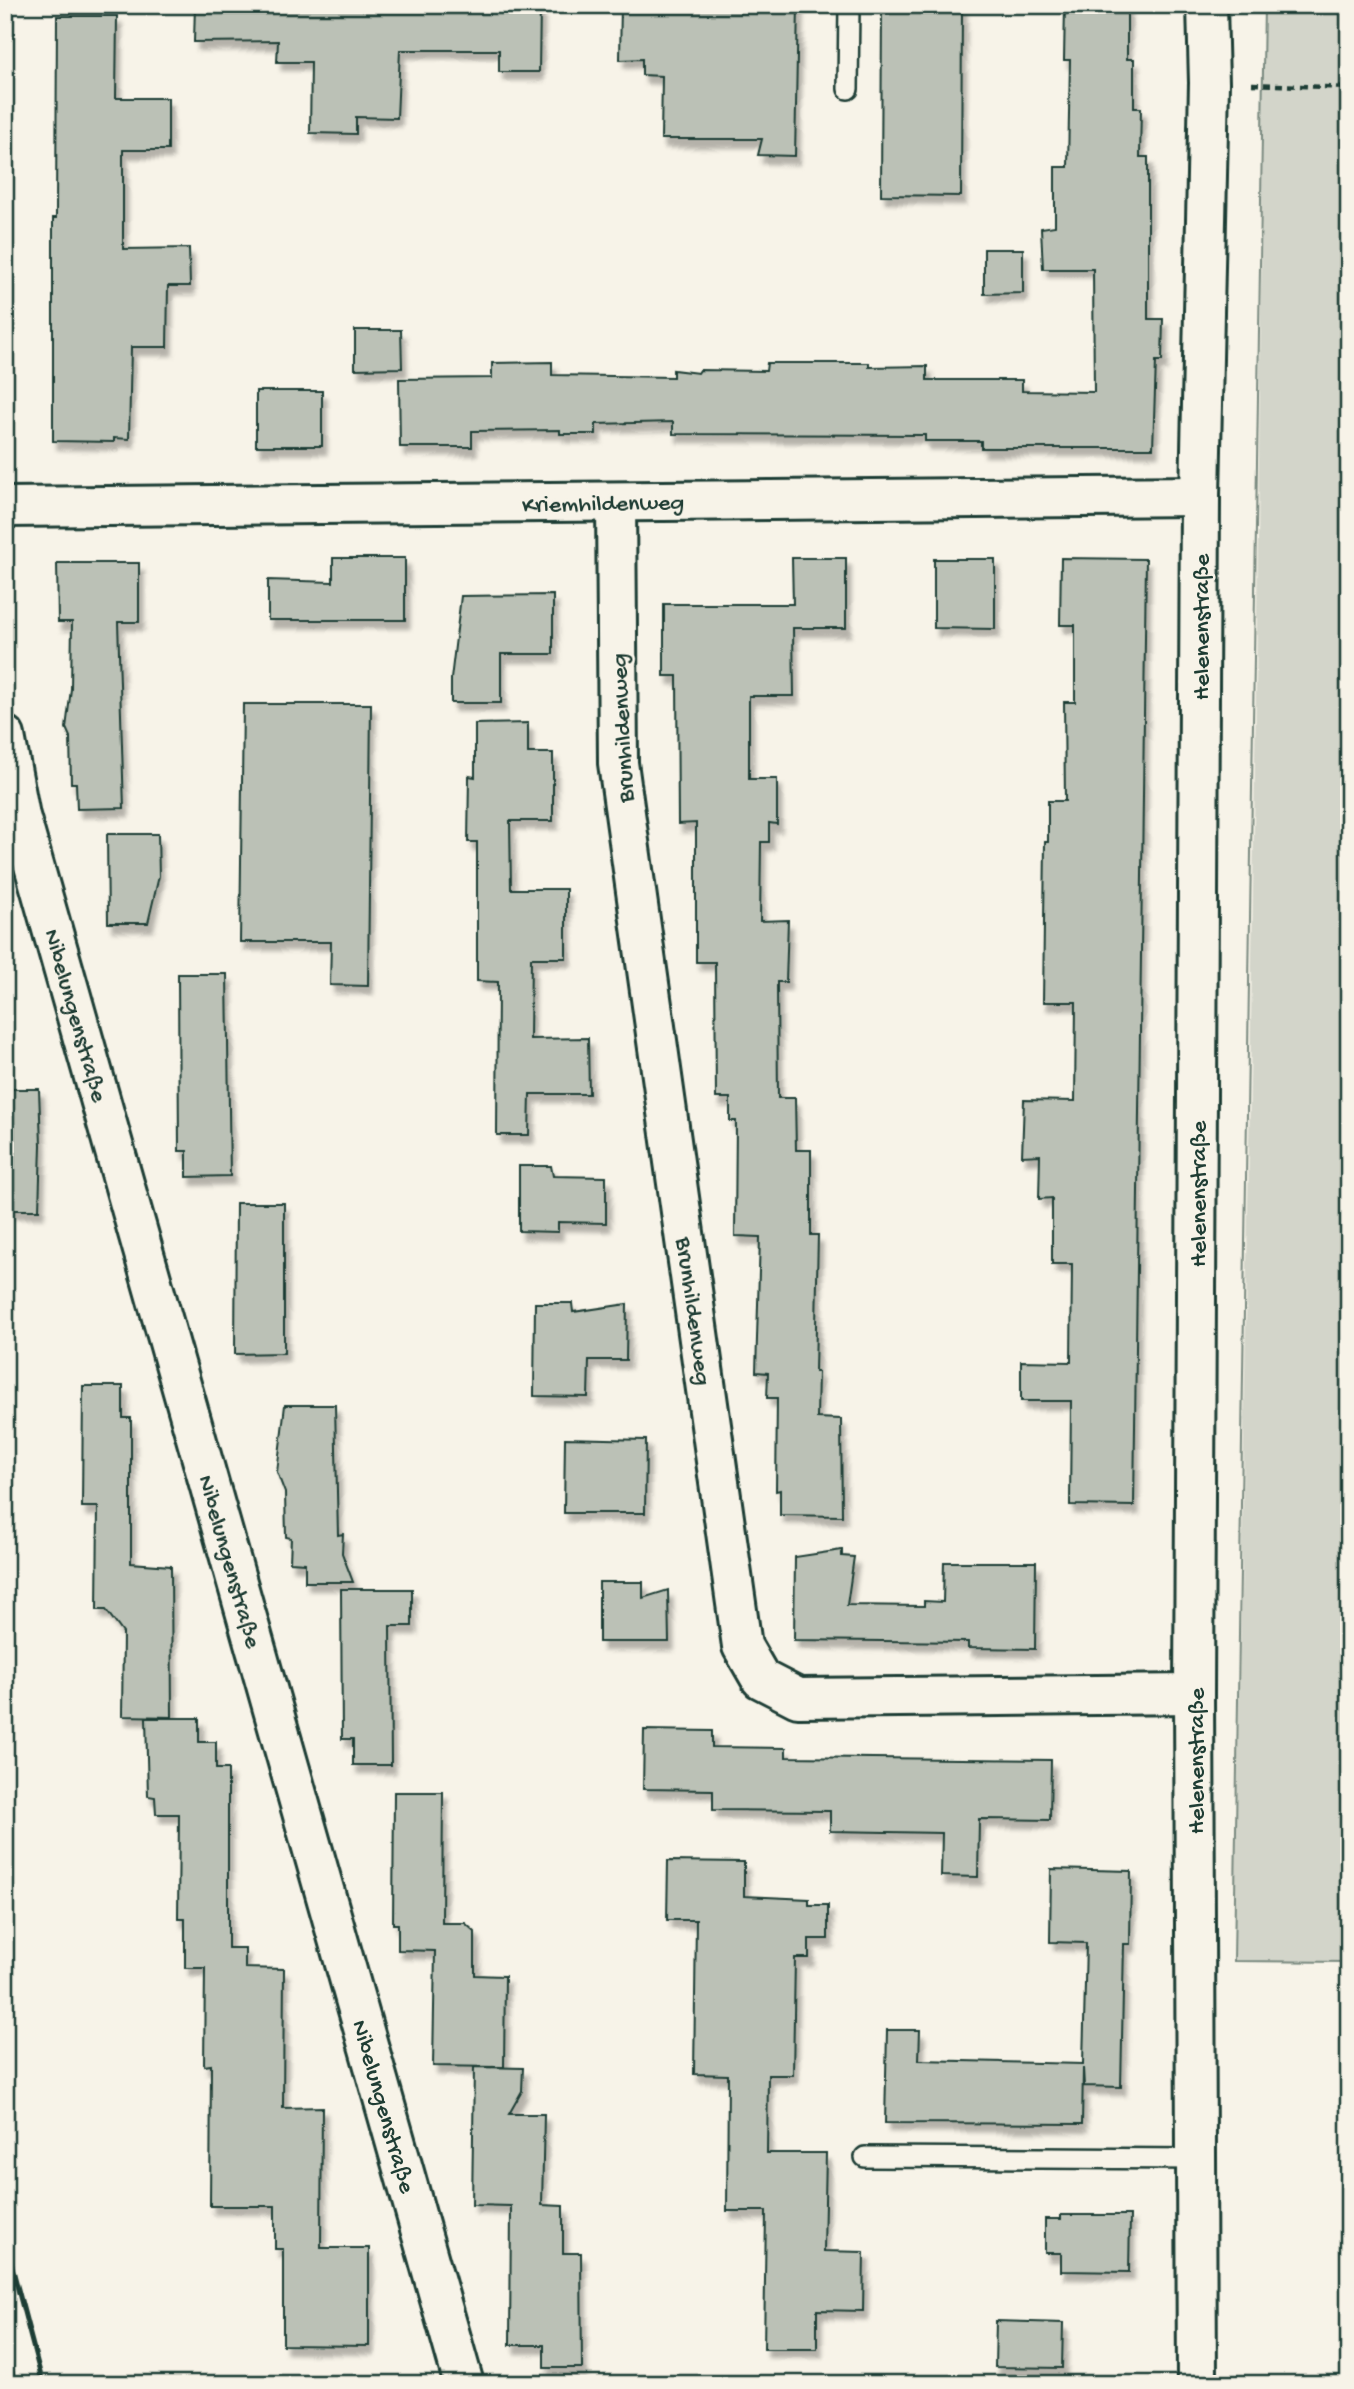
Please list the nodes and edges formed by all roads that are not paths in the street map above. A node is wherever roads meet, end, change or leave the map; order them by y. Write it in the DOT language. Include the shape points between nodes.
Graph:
graph roads {
  1 [pos="849,5"];
  2 [pos="1207,5"];
  3 [pos="848,89"];
  4 [pos="1200,496"];
  5 [pos="616,502"];
  6 [pos="5,508"];
  7 [pos="5,736"];
  8 [pos="1194,1694"];
  9 [pos="865,2157"];
  10 [pos="1196,2159"];
  11 [pos="464,2384"];
  12 [pos="1197,2384"];
  1 -- 3 [label="lane"];
  2 -- 4 [label="street, Helenenstraße"];
  4 -- 5 [label="street, Kriemhildenweg"];
  4 -- 8 [label="street, Helenenstraße"];
  5 -- 6 [label="street, Kriemhildenweg"];
  5 -- 8 [label="street, Brunhildenweg" via="618,763 742,1646 761,1679 798,1698"];
  7 -- 11 [label="street, Nibelungenstraße" via="20,816"];
  8 -- 10 [label="street, Helenenstraße"];
  9 -- 10 [label="lane"];
  10 -- 12 [label="street, Helenenstraße"];
}
